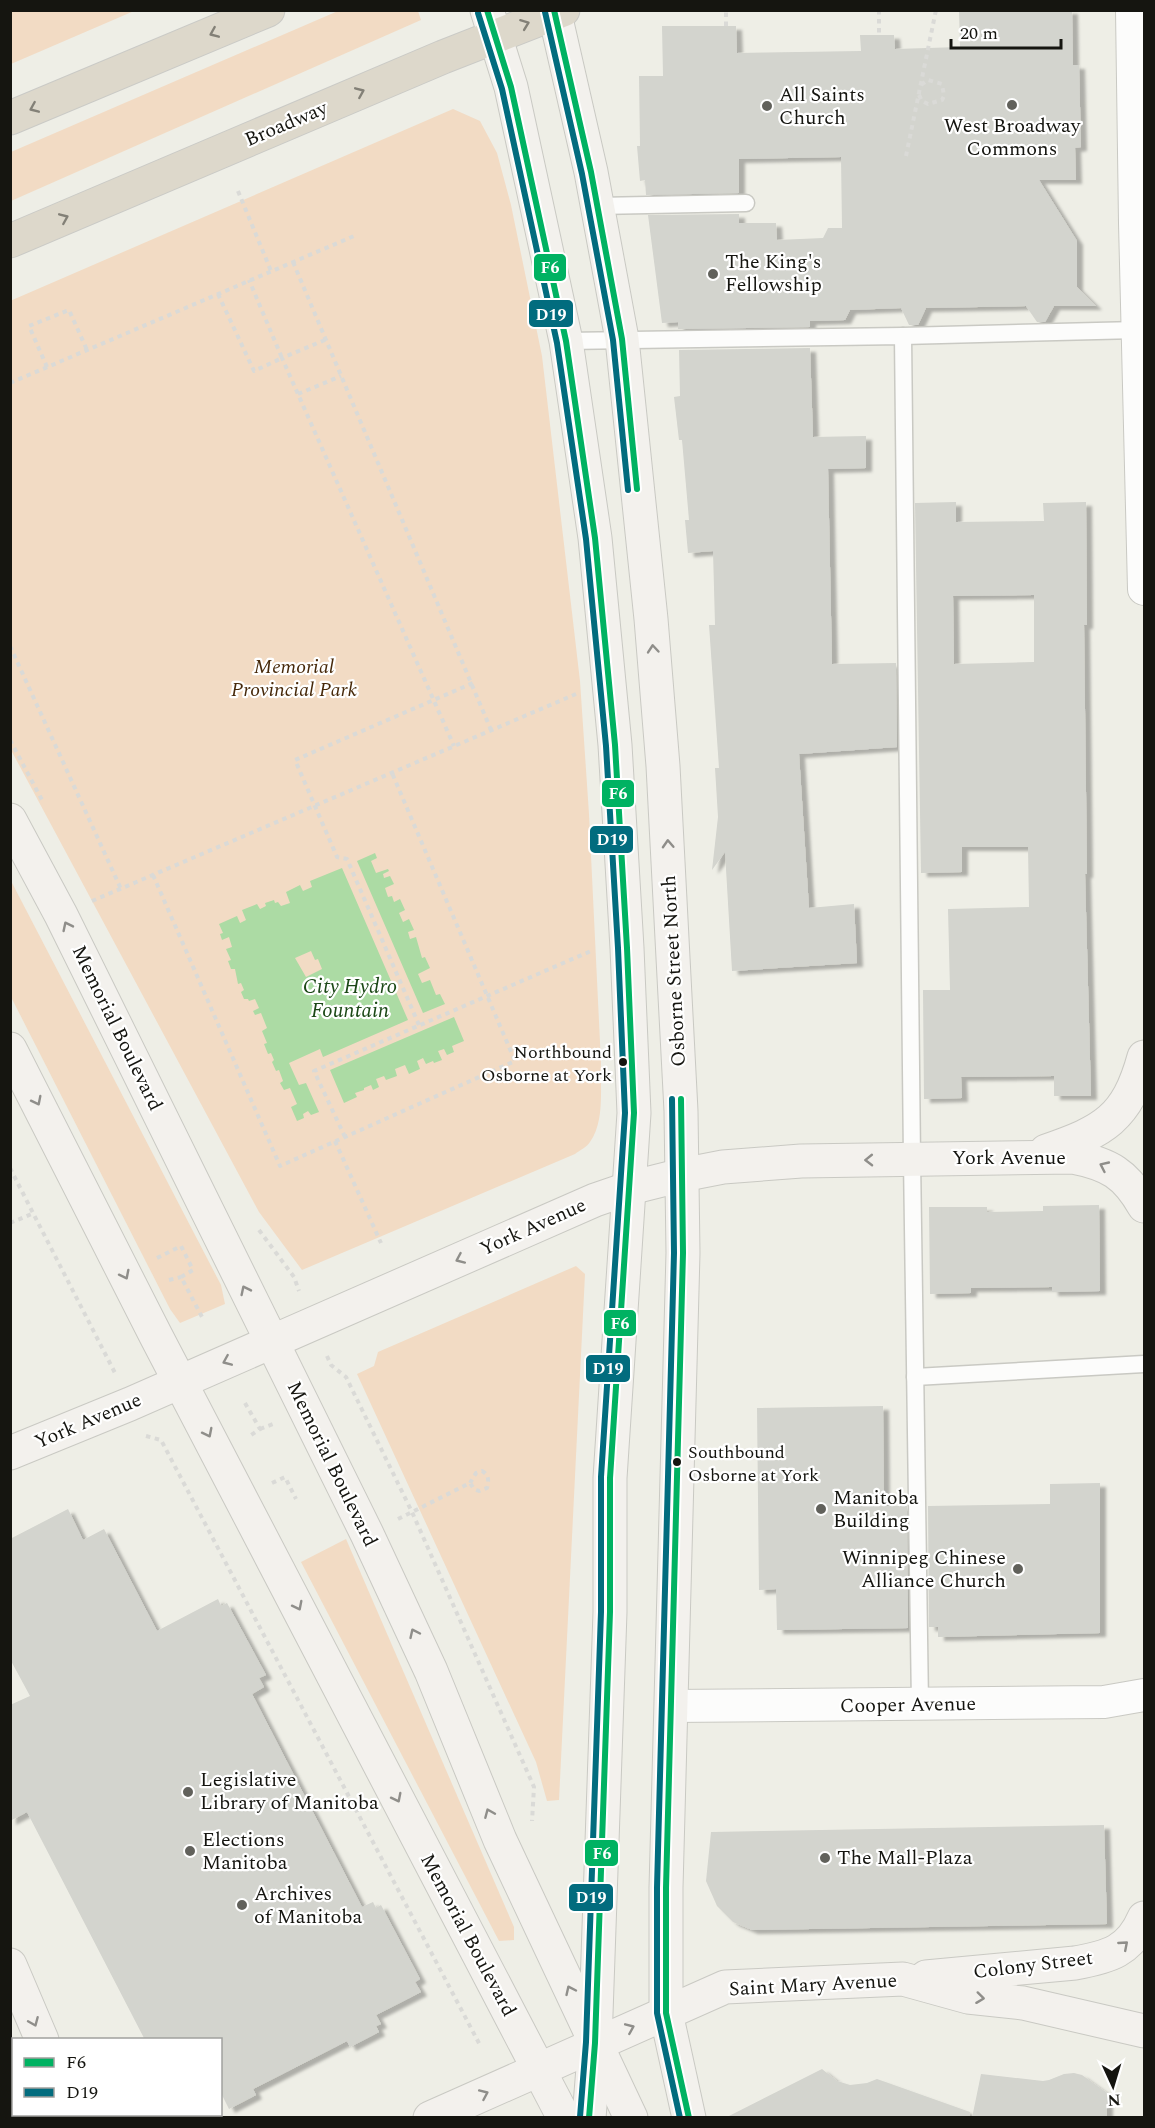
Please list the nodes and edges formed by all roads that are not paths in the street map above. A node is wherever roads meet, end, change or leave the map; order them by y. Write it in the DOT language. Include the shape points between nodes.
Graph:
graph roads {
  1 [pos="268,10"];
  2 [pos="1132,10"];
  3 [pos="557,11"];
  4 [pos="491,23"];
  5 [pos="10,118"];
  6 [pos="746,203"];
  7 [pos="598,206"];
  8 [pos="1139,223"];
  9 [pos="10,241"];
  10 [pos="1137,330"];
  11 [pos="903,336"];
  12 [pos="622,339"];
  13 [pos="566,341"];
  14 [pos="1144,589"];
  15 [pos="10,820"];
  16 [pos="10,1049"];
  17 [pos="1144,1057"];
  18 [pos="1029,1156"];
  19 [pos="912,1159"];
  20 [pos="682,1175"];
  21 [pos="630,1188"];
  22 [pos="1144,1206"];
  23 [pos="272,1342"];
  24 [pos="1144,1364"];
  25 [pos="915,1377"];
  26 [pos="181,1381"];
  27 [pos="10,1453"];
  28 [pos="1144,1695"];
  29 [pos="920,1705"];
  30 [pos="671,1706"];
  31 [pos="1144,1918"];
  32 [pos="903,1979"];
  33 [pos="13,1980"];
  34 [pos="666,2013"];
  35 [pos="1144,2031"];
  36 [pos="41,2038"];
  37 [pos="595,2043"];
  38 [pos="539,2069"];
  39 [pos="430,2118"];
  40 [pos="564,2118"];
  41 [pos="589,2118"];
  42 [pos="631,2118"];
  43 [pos="690,2118"];
  1 -- 5 [label="highway, one-way"];
  2 -- 8 [label="street"];
  4 -- 3 [label="highway, Broadway, one-way"];
  3 -- 7 [label="main road, Osborne Street North"];
  9 -- 4 [label="highway, Broadway, one-way"];
  4 -- 13 [label="main road" via="511,87"];
  6 -- 7 [label="lane"];
  7 -- 12 [label="main road, Osborne Street North"];
  8 -- 10 [label="street"];
  10 -- 11 [label="lane"];
  10 -- 14 [label="street"];
  11 -- 12 [label="lane"];
  11 -- 19 [label="lane"];
  12 -- 13 [label="lane"];
  20 -- 12 [label="main road, Osborne Street North, one-way" via="663,766"];
  13 -- 21 [label="main road" via="594,538 615,745 634,1113"];
  23 -- 15 [label="main road, Memorial Boulevard, one-way"];
  16 -- 26 [label="main road, Memorial Boulevard, one-way"];
  17 -- 18 [label="main road" via="1133,1092 1114,1119 1082,1139"];
  18 -- 19 [label="main road, York Avenue"];
  22 -- 18 [label="main road, York Avenue, one-way" via="1113,1169 1073,1156"];
  19 -- 20 [label="main road, York Avenue, one-way" via="790,1162 723,1167"];
  19 -- 25 [label="lane"];
  20 -- 21 [label="main road, York Avenue"];
  20 -- 30 [label="main road, Osborne Street North"];
  21 -- 23 [label="main road, York Avenue, one-way"];
  21 -- 37 [label="main road" via="610,1478 610,1612"];
  23 -- 26 [label="main road, York Avenue, one-way"];
  37 -- 23 [label="main road, Memorial Boulevard, one-way" via="500,1840 431,1671"];
  24 -- 25 [label="lane"];
  25 -- 29 [label="lane"];
  26 -- 27 [label="main road, York Avenue"];
  26 -- 38 [label="main road, Memorial Boulevard, one-way"];
  28 -- 29 [label="street, Cooper Avenue" via="1104,1702"];
  29 -- 30 [label="street, Cooper Avenue"];
  30 -- 34 [label="main road, Osborne Street North"];
  32 -- 31 [label="main road, Colony Street, one-way" via="1098,1959 1116,1953 1130,1941"];
  32 -- 34 [label="main road, Saint Mary Avenue" via="725,1987"];
  32 -- 35 [label="main road, Saint Mary Avenue, one-way"];
  33 -- 36 [label="main road, one-way"];
  37 -- 34 [label="main road, Saint Mary Avenue, one-way"];
  34 -- 43 [label="main road"];
  37 -- 38 [label="main road, Saint Mary Avenue"];
  37 -- 41 [label="main road"];
  37 -- 42 [label="main road, Memorial Boulevard"];
  39 -- 38 [label="main road, Saint Mary Avenue, one-way"];
  38 -- 40 [label="main road, Memorial Boulevard"];
}
